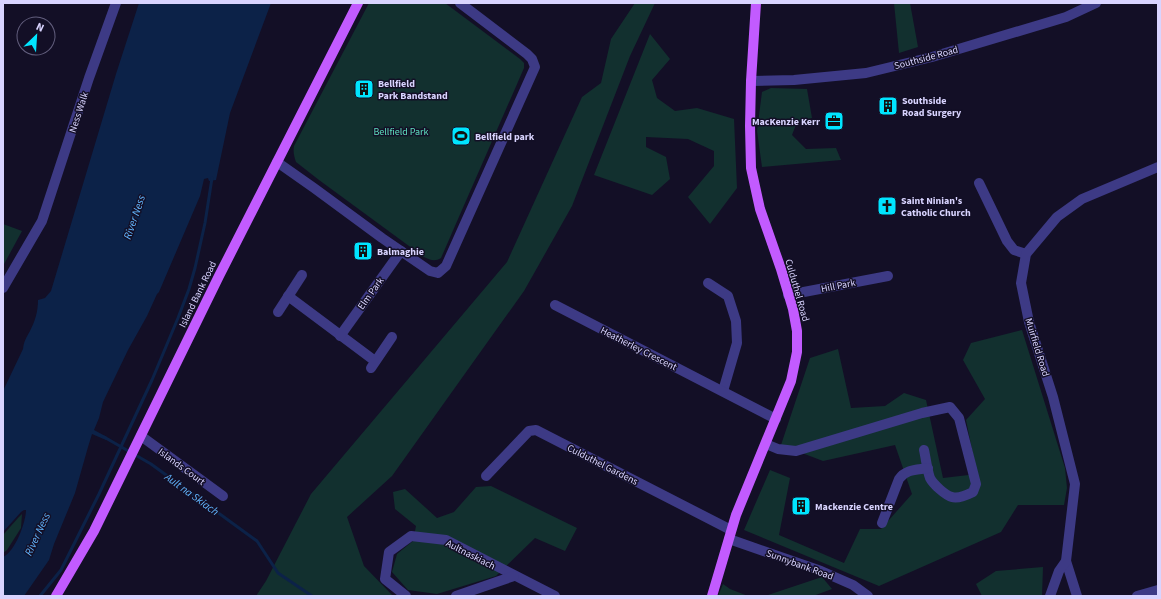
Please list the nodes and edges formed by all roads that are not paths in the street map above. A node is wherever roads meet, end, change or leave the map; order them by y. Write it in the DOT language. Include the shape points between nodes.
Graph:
graph roads {
  1 [pos="116,3"];
  2 [pos="358,3"];
  3 [pos="460,3"];
  4 [pos="756,3"];
  5 [pos="1096,3"];
  6 [pos="751,81"];
  7 [pos="277,162"];
  8 [pos="1158,167"];
  9 [pos="979,183"];
  10 [pos="401,251"];
  11 [pos="1026,254"];
  12 [pos="302,275"];
  13 [pos="888,276"];
  14 [pos="708,283"];
  15 [pos="3,288"];
  16 [pos="788,295"];
  17 [pos="288,296"];
  18 [pos="555,305"];
  19 [pos="278,312"];
  20 [pos="340,336"];
  21 [pos="392,337"];
  22 [pos="722,391"];
  23 [pos="776,419"];
  24 [pos="141,436"];
  25 [pos="766,444"];
  26 [pos="924,450"];
  27 [pos="928,468"];
  28 [pos="486,476"];
  29 [pos="223,496"];
  30 [pos="882,523"];
  31 [pos="730,535"];
  32 [pos="1066,561"];
  33 [pos="514,576"];
  34 [pos="1158,590"];
  35 [pos="864,595"];
  36 [pos="1142,595"];
  37 [pos="56,596"];
  38 [pos="406,596"];
  39 [pos="456,596"];
  40 [pos="555,596"];
  41 [pos="712,596"];
  42 [pos="1050,596"];
  43 [pos="1077,596"];
  1 -- 15 [label="street, Ness Walk" via="42,221"];
  2 -- 7 [label="main road, Island Bank Road"];
  3 -- 10 [label="street" via="527,54 535,67 446,266 438,273 430,271"];
  4 -- 6 [label="main road, Culduthel Road"];
  5 -- 6 [label="street, Southside Road" via="1066,17 932,57 866,73"];
  6 -- 16 [label="main road, Culduthel Road" via="752,168 760,209"];
  7 -- 10 [label="street"];
  7 -- 24 [label="main road, Island Bank Road"];
  8 -- 11 [label="street" via="1082,199 1057,217"];
  9 -- 11 [label="street" via="1007,241 1014,250"];
  10 -- 20 [label="street, Elm Park"];
  11 -- 32 [label="street, Muirfield Road" via="1021,283 1029,322 1053,397 1075,484"];
  12 -- 17 [label="street"];
  13 -- 16 [label="street, Hill Park"];
  14 -- 22 [label="street" via="728,296 736,321 737,343"];
  16 -- 23 [label="main road, Culduthel Road" via="798,331 797,352 791,381"];
  17 -- 19 [label="street"];
  17 -- 20 [label="street"];
  18 -- 22 [label="street, Heatherley Crescent"];
  20 -- 21 [label="street" via="373,365"];
  22 -- 23 [label="street, Heatherley Crescent"];
  23 -- 25 [label="main road, Culduthel Road"];
  24 -- 29 [label="street, Islands Court"];
  24 -- 37 [label="main road, Island Bank Road" via="94,531"];
  25 -- 27 [label="street" via="778,449 796,451 922,413 950,408 959,418 976,484 973,492 963,497 952,498 930,478"];
  25 -- 31 [label="main road, Culduthel Road"];
  26 -- 27 [label="street"];
  27 -- 30 [label="street" via="909,471 902,475"];
  28 -- 31 [label="street, Culduthel Gardens" via="529,431 536,430"];
  31 -- 35 [label="street, Sunnybank Road" via="853,585"];
  31 -- 41 [label="main road, Culduthel Road"];
  32 -- 42 [label="street, Muirfield Road"];
  32 -- 43 [label="street"];
  33 -- 38 [label="street, Aultnaskiach" via="446,540 411,536 389,552 385,579"];
  33 -- 39 [label="street, Aultnaskiach"];
  33 -- 40 [label="street, Aultnaskiach"];
  34 -- 36 [label="street"];
}
